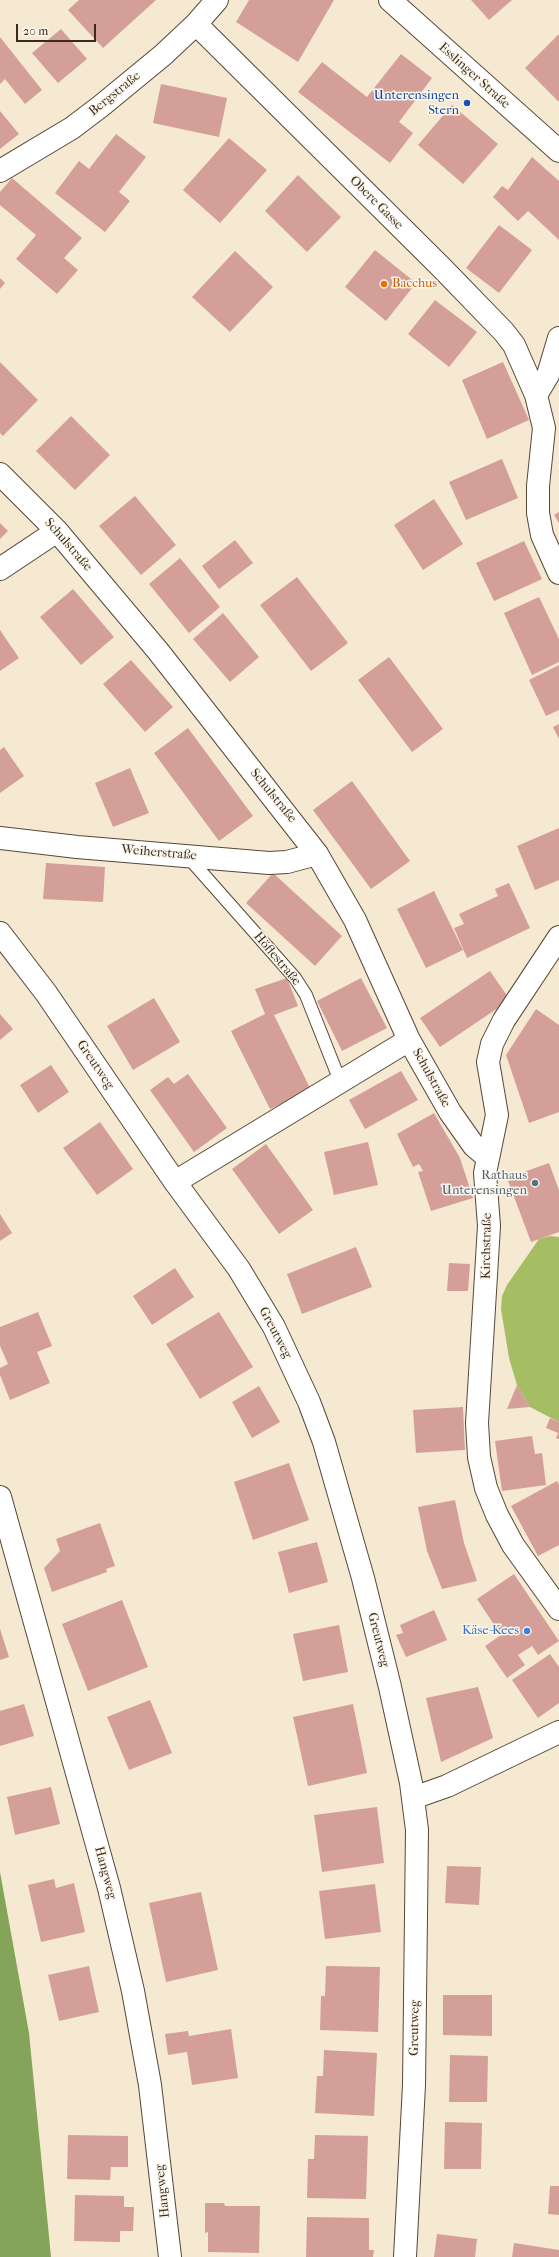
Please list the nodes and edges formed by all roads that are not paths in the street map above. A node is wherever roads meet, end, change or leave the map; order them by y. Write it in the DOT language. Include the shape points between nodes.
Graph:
graph roads {
  1 [pos="217,0"];
  2 [pos="390,0"];
  3 [pos="196,24"];
  4 [pos="559,151"];
  5 [pos="0,171"];
  6 [pos="559,338"];
  7 [pos="536,395"];
  8 [pos="0,474"];
  9 [pos="57,531"];
  10 [pos="0,569"];
  11 [pos="559,573"];
  12 [pos="0,838"];
  13 [pos="317,854"];
  14 [pos="186,855"];
  15 [pos="0,933"];
  16 [pos="559,937"];
  17 [pos="409,1040"];
  18 [pos="340,1081"];
  19 [pos="488,1158"];
  20 [pos="175,1182"];
  21 [pos="0,1497"];
  22 [pos="559,1609"];
  23 [pos="559,1732"];
  24 [pos="414,1798"];
  25 [pos="170,2257"];
  26 [pos="405,2257"];
  1 -- 3 [label="street, Bergstraße"];
  2 -- 4 [label="street, Esslinger Straße"];
  3 -- 5 [label="street, Bergstraße" via="163,55 72,128"];
  3 -- 7 [label="street, Obere Gasse" via="504,332 523,361"];
  6 -- 7 [label="street" via="548,375"];
  7 -- 11 [label="street, Obere Gasse" via="544,428 538,514 542,535"];
  8 -- 9 [label="street, Schulstraße"];
  9 -- 10 [label="street"];
  9 -- 13 [label="street, Schulstraße" via="158,651"];
  12 -- 14 [label="street, Weiherstraße"];
  13 -- 14 [label="street, Weiherstraße" via="287,862 269,863"];
  13 -- 17 [label="street, Schulstraße" via="355,920"];
  14 -- 18 [label="lane, Höflestraße" via="295,978 306,994"];
  15 -- 20 [label="street, Greutweg" via="46,993"];
  16 -- 19 [label="street, Kirchstraße" via="521,993 492,1044 488,1062 497,1115"];
  17 -- 18 [label="street"];
  17 -- 19 [label="street, Schulstraße" via="450,1112 474,1146"];
  18 -- 20 [label="street"];
  19 -- 22 [label="street, Kirchstraße" via="484,1173 489,1226 477,1430 479,1458 486,1488 497,1515 513,1545"];
  20 -- 24 [label="street, Greutweg" via="247,1282 274,1327 309,1402 326,1449 363,1578"];
  21 -- 25 [label="street, Hangweg" via="109,1888 133,1991 150,2085"];
  23 -- 24 [label="street" via="447,1786"];
  24 -- 26 [label="street, Greutweg" via="418,1868 414,2085"];
}
